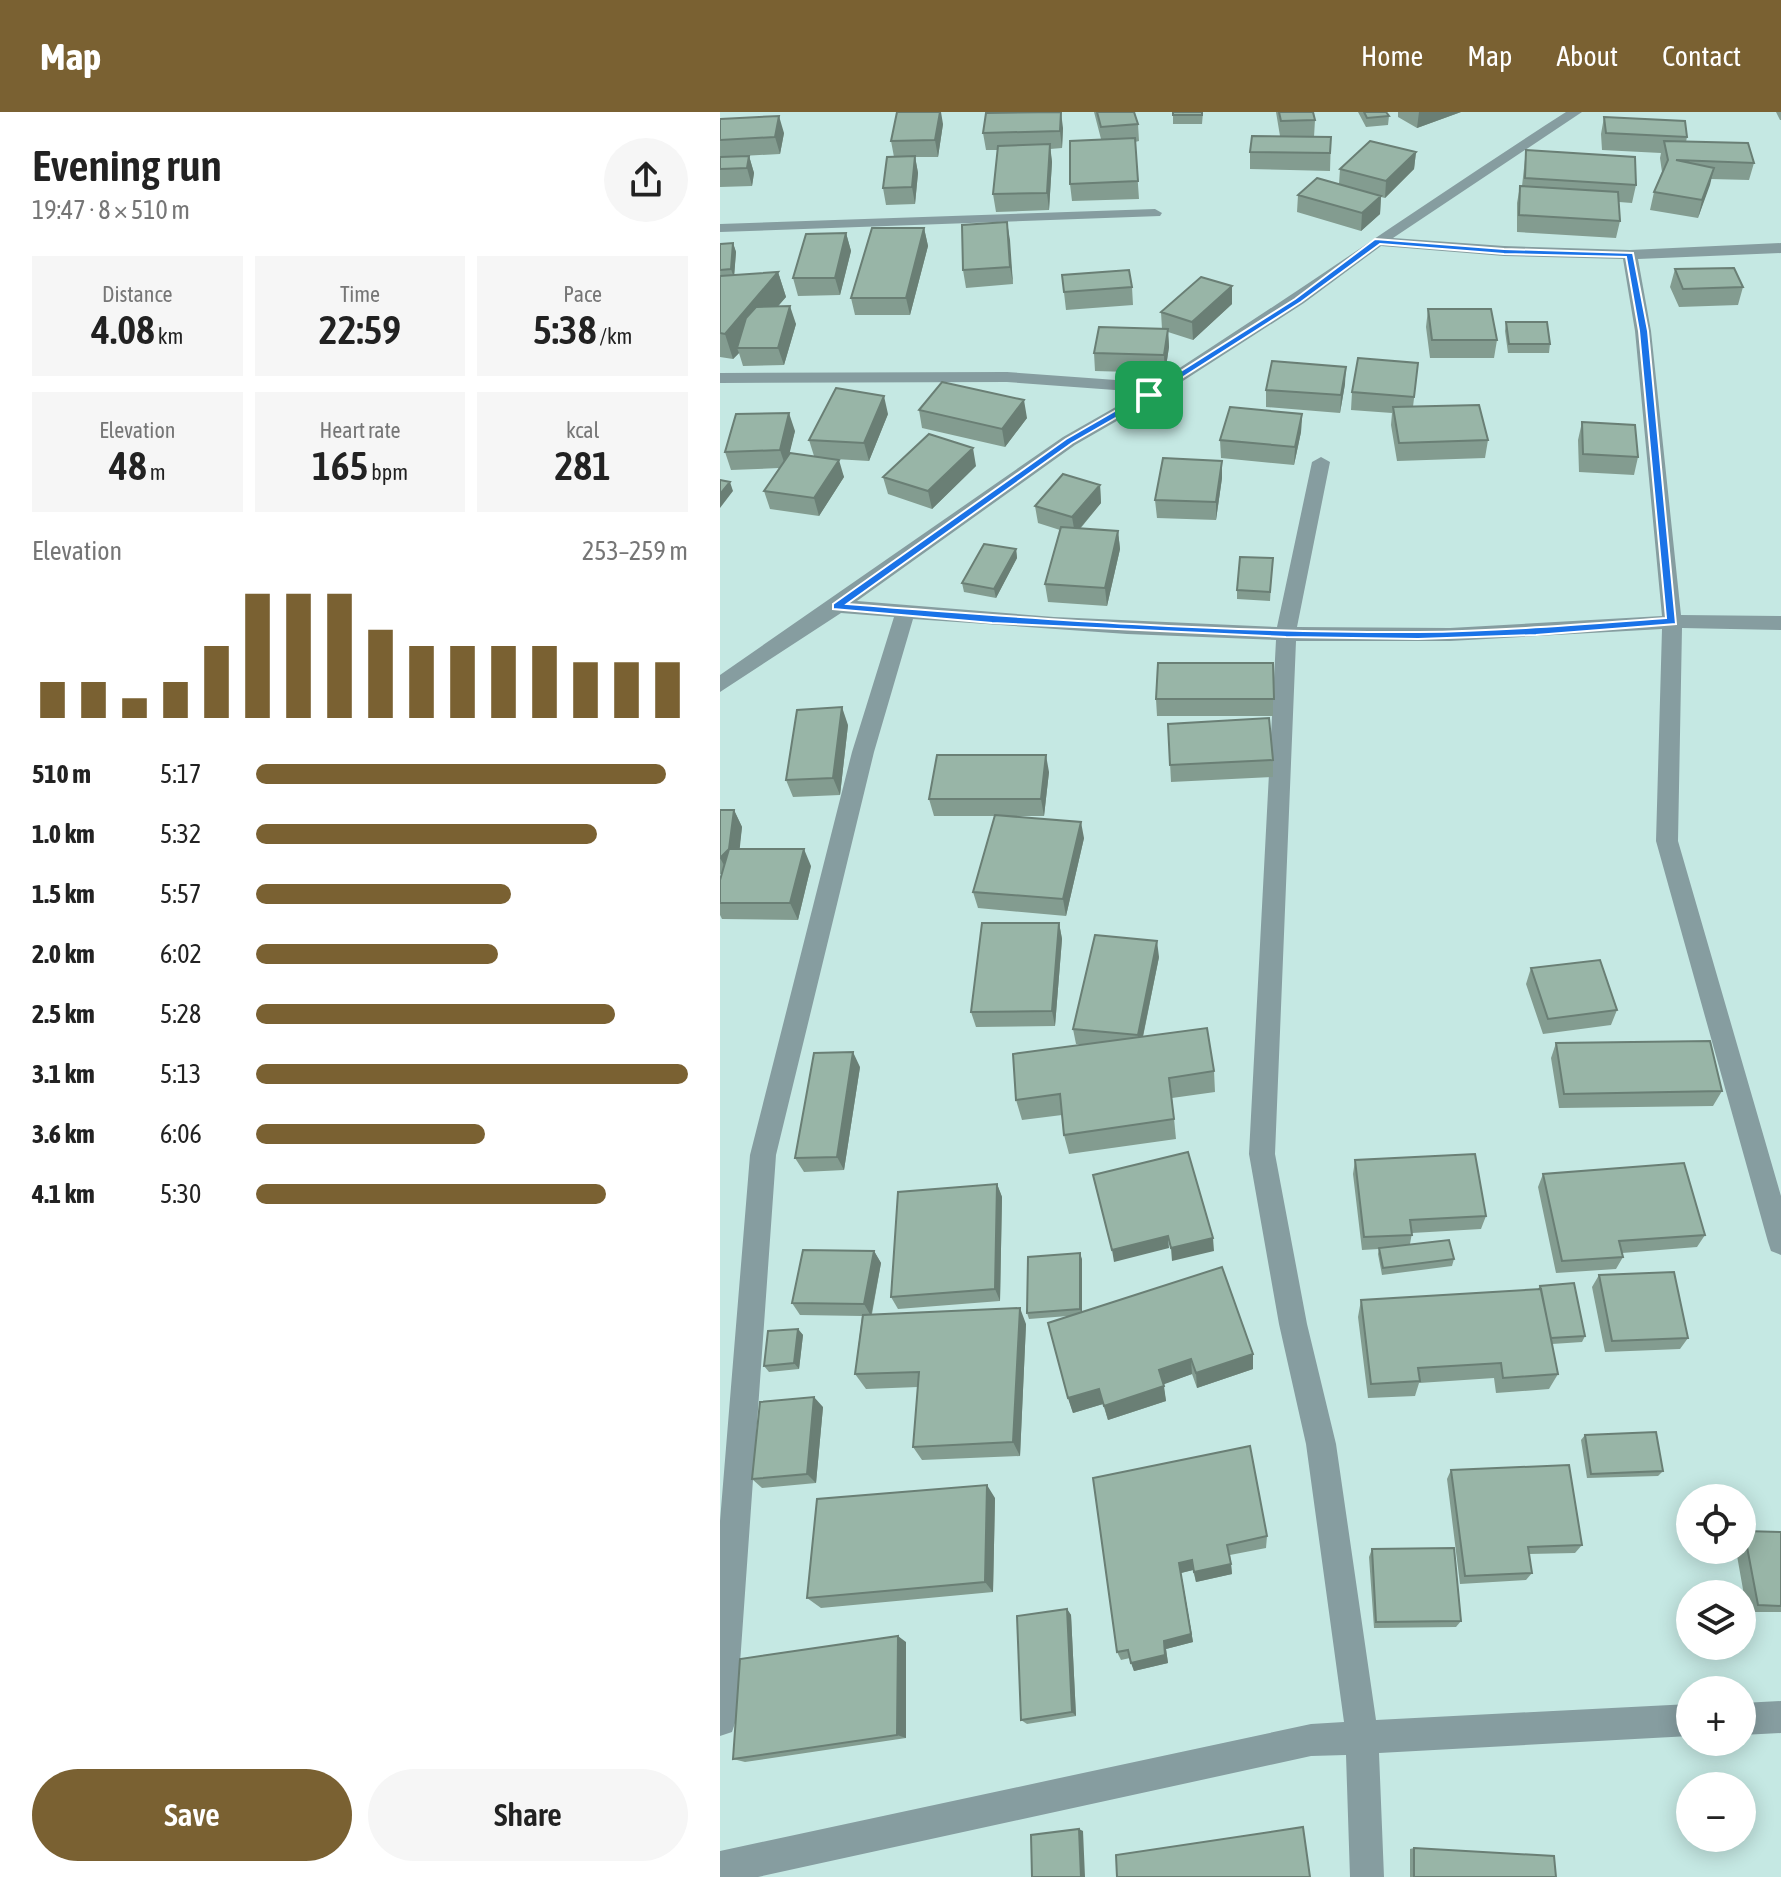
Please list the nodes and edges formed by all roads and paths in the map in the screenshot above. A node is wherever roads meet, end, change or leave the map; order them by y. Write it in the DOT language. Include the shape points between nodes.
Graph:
graph roads {
  1 [pos="1575,112"];
  2 [pos="1155,213"];
  3 [pos="720,228"];
  4 [pos="1378,241"];
  5 [pos="1781,248"];
  6 [pos="1630,255"];
  7 [pos="720,378"];
  8 [pos="1149,395"];
  9 [pos="1321,462"];
  10 [pos="837,606"];
  11 [pos="905,612"];
  12 [pos="1672,622"];
  13 [pos="1781,623"];
  14 [pos="1286,633"];
  15 [pos="720,685"];
  16 [pos="1781,1242"];
  17 [pos="1781,1717"];
  18 [pos="1756,1718"];
  19 [pos="720,1720"];
  20 [pos="1676,1721"];
  21 [pos="1362,1737"];
  22 [pos="720,1868"];
  23 [pos="1367,1877"];
  1 -- 4 [label="street"];
  2 -- 3 [label="street"];
  4 -- 6 [label="street"];
  4 -- 8 [label="street" via="1298,300"];
  5 -- 6 [label="street"];
  6 -- 12 [label="street" via="1643,331"];
  7 -- 8 [label="street" via="1007,377 1116,385"];
  8 -- 10 [label="street" via="1069,441"];
  9 -- 14 [label="street"];
  10 -- 11 [label="street"];
  10 -- 15 [label="street"];
  11 -- 14 [label="street"];
  11 -- 19 [label="street" via="863,752 763,1155"];
  12 -- 13 [label="street"];
  12 -- 14 [label="street" via="1536,632"];
  12 -- 16 [label="street" via="1667,841"];
  14 -- 21 [label="street" via="1262,1154 1321,1444"];
  17 -- 18 [label="street"];
  20 -- 21 [label="street"];
  21 -- 22 [label="street" via="1311,1740"];
  21 -- 23 [label="street"];
}
